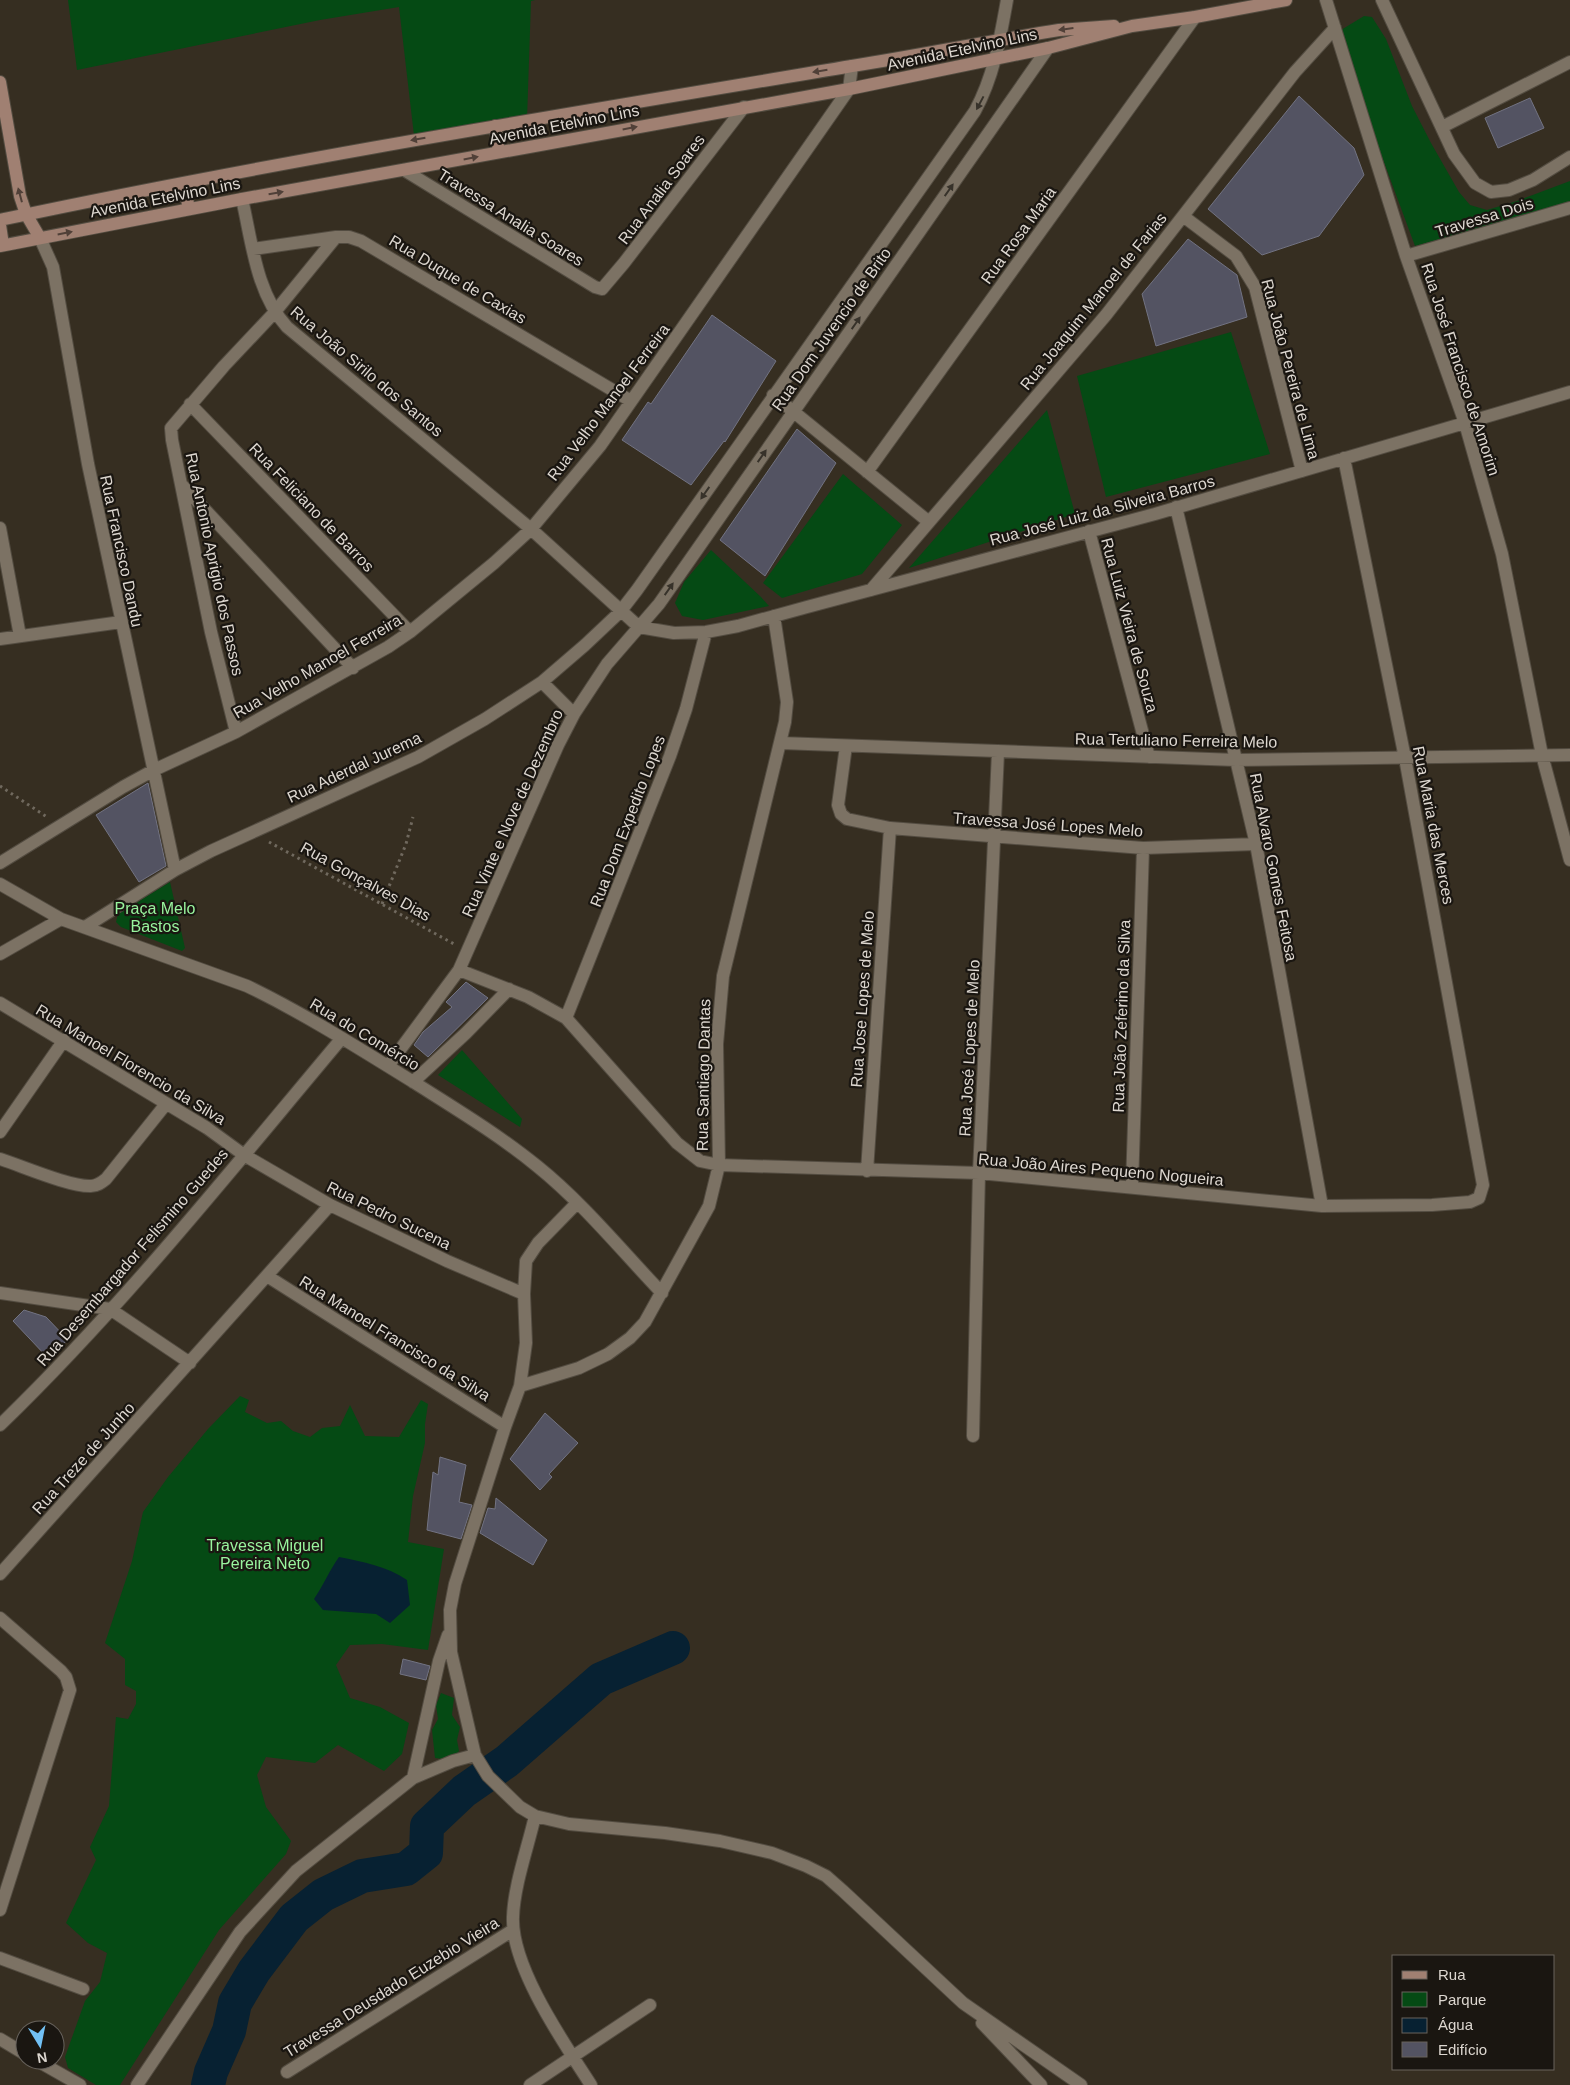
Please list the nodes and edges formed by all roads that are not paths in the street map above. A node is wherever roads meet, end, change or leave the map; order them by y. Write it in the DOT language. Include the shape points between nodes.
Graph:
graph roads {
  1 [pos="1006,0"];
  2 [pos="1286,0"];
  3 [pos="1326,0"];
  4 [pos="1382,0"];
  5 [pos="1195,17"];
  6 [pos="1132,26"];
  7 [pos="1335,28"];
  8 [pos="1000,40"];
  9 [pos="1048,48"];
  10 [pos="997,57"];
  11 [pos="1570,62"];
  12 [pos="852,66"];
  13 [pos="0,82"];
  14 [pos="849,89"];
  15 [pos="744,106"];
  16 [pos="495,126"];
  17 [pos="1442,127"];
  18 [pos="499,152"];
  19 [pos="1570,157"];
  20 [pos="404,170"];
  21 [pos="184,184"];
  22 [pos="242,199"];
  23 [pos="1570,208"];
  24 [pos="188,209"];
  25 [pos="26,214"];
  26 [pos="1184,216"];
  27 [pos="0,220"];
  28 [pos="0,225"];
  29 [pos="336,237"];
  30 [pos="40,238"];
  31 [pos="2,245"];
  32 [pos="253,249"];
  33 [pos="1406,256"];
  34 [pos="602,288"];
  35 [pos="274,313"];
  36 [pos="1570,392"];
  37 [pos="773,395"];
  38 [pos="631,401"];
  39 [pos="190,404"];
  40 [pos="794,411"];
  41 [pos="1466,423"];
  42 [pos="1344,458"];
  43 [pos="1302,471"];
  44 [pos="867,472"];
  45 [pos="181,484"];
  46 [pos="1176,507"];
  47 [pos="929,522"];
  48 [pos="0,528"];
  49 [pos="531,529"];
  50 [pos="1089,532"];
  51 [pos="871,590"];
  52 [pos="620,612"];
  53 [pos="774,616"];
  54 [pos="121,622"];
  55 [pos="639,627"];
  56 [pos="410,632"];
  57 [pos="706,632"];
  58 [pos="20,636"];
  59 [pos="0,638"];
  60 [pos="353,668"];
  61 [pos="542,682"];
  62 [pos="574,714"];
  63 [pos="236,732"];
  64 [pos="781,743"];
  65 [pos="846,746"];
  66 [pos="998,752"];
  67 [pos="1570,754"];
  68 [pos="1542,755"];
  69 [pos="1149,757"];
  70 [pos="1405,758"];
  71 [pos="1236,760"];
  72 [pos="154,770"];
  73 [pos="890,828"];
  74 [pos="996,837"];
  75 [pos="1256,844"];
  76 [pos="1144,848"];
  77 [pos="1570,860"];
  78 [pos="0,863"];
  79 [pos="175,870"];
  80 [pos="0,884"];
  81 [pos="61,919"];
  82 [pos="85,927"];
  83 [pos="0,954"];
  84 [pos="459,970"];
  85 [pos="509,990"];
  86 [pos="0,1003"];
  87 [pos="566,1018"];
  88 [pos="342,1038"];
  89 [pos="64,1040"];
  90 [pos="388,1066"];
  91 [pos="413,1082"];
  92 [pos="166,1104"];
  93 [pos="0,1132"];
  94 [pos="244,1154"];
  95 [pos="0,1159"];
  96 [pos="719,1165"];
  97 [pos="867,1171"];
  98 [pos="979,1173"];
  99 [pos="1132,1186"];
  100 [pos="1479,1198"];
  101 [pos="577,1203"];
  102 [pos="330,1205"];
  103 [pos="1322,1206"];
  104 [pos="267,1276"];
  105 [pos="662,1293"];
  106 [pos="0,1294"];
  107 [pos="524,1294"];
  108 [pos="110,1309"];
  109 [pos="190,1363"];
  110 [pos="520,1386"];
  111 [pos="0,1425"];
  112 [pos="505,1427"];
  113 [pos="973,1436"];
  114 [pos="0,1574"];
  115 [pos="0,1618"];
  116 [pos="449,1632"];
  117 [pos="475,1755"];
  118 [pos="413,1778"];
  119 [pos="535,1816"];
  120 [pos="0,1910"];
  121 [pos="513,1930"];
  122 [pos="0,1958"];
  123 [pos="83,1989"];
  124 [pos="963,2003"];
  125 [pos="650,2005"];
  126 [pos="0,2039"];
  127 [pos="15,2048"];
  128 [pos="573,2056"];
  129 [pos="54,2070"];
  130 [pos="287,2072"];
  131 [pos="1075,2084"];
  132 [pos="80,2085"];
  133 [pos="137,2085"];
  134 [pos="530,2085"];
  135 [pos="591,2085"];
  136 [pos="1041,2085"];
  1 -- 8 [label="street, Rua Dom Juvencio de Brito"];
  2 -- 5 [label="main road, Avenida Etelvino Lins"];
  3 -- 7 [label="street, Rua José Francisco de Amorim"];
  4 -- 17 [label="street"];
  5 -- 6 [label="main road, Avenida Etelvino Lins"];
  5 -- 44 [label="street, Rua Rosa Maria"];
  6 -- 8 [label="main road, Avenida Etelvino Lins, one-way" via="1084,27"];
  6 -- 9 [label="main road, Avenida Etelvino Lins"];
  7 -- 26 [label="street, Rua Joaquim Manoel de Farias" via="1295,72"];
  7 -- 33 [label="street, Rua José Francisco de Amorim"];
  8 -- 10 [label="street, Rua Dom Juvencio de Brito"];
  8 -- 12 [label="main road, Avenida Etelvino Lins"];
  9 -- 10 [label="main road, Avenida Etelvino Lins"];
  40 -- 9 [label="street, Rua Dom Juvencio de Brito, one-way"];
  10 -- 14 [label="main road, Avenida Etelvino Lins"];
  10 -- 37 [label="street, Rua Dom Juvencio de Brito, one-way" via="987,90 956,141"];
  11 -- 17 [label="street"];
  12 -- 14 [label="street, Rua Velho Manoel Ferreira"];
  12 -- 16 [label="main road, Avenida Etelvino Lins, one-way"];
  25 -- 13 [label="main road, one-way" via="15,177"];
  14 -- 15 [label="main road, Avenida Etelvino Lins"];
  14 -- 38 [label="street, Rua Velho Manoel Ferreira"];
  18 -- 15 [label="main road, Avenida Etelvino Lins, one-way"];
  15 -- 34 [label="street, Rua Analia Soares"];
  16 -- 18 [label="main road"];
  16 -- 21 [label="main road, Avenida Etelvino Lins, one-way"];
  17 -- 19 [label="street" via="1466,174 1474,183 1491,192 1509,190 1533,180"];
  20 -- 18 [label="main road, Avenida Etelvino Lins, one-way"];
  22 -- 20 [label="main road, Avenida Etelvino Lins, one-way"];
  20 -- 34 [label="street, Travessa Analia Soares"];
  21 -- 24 [label="main road"];
  21 -- 25 [label="main road, Avenida Etelvino Lins"];
  22 -- 24 [label="main road, Avenida Etelvino Lins"];
  22 -- 32 [label="street, Rua João Sirilo dos Santos"];
  23 -- 33 [label="street, Travessa Dois"];
  30 -- 24 [label="main road, Avenida Etelvino Lins, one-way"];
  25 -- 27 [label="main road, Avenida Etelvino Lins"];
  25 -- 30 [label="main road"];
  26 -- 43 [label="street, Rua João Pereira de Lima" via="1236,256 1254,287"];
  26 -- 47 [label="street, Rua Joaquim Manoel de Farias" via="1106,315"];
  28 -- 31 [label="main road"];
  29 -- 32 [label="street, Rua Duque de Caxias"];
  29 -- 35 [label="street"];
  29 -- 38 [label="street, Rua Duque de Caxias" via="349,237 373,246"];
  30 -- 31 [label="main road, Avenida Etelvino Lins"];
  30 -- 54 [label="street, Rua Francisco Dandu" via="53,267 88,464"];
  32 -- 35 [label="street, Rua João Sirilo dos Santos" via="266,297"];
  33 -- 41 [label="street, Rua José Francisco de Amorim"];
  35 -- 39 [label="street"];
  35 -- 49 [label="street, Rua João Sirilo dos Santos" via="303,342"];
  36 -- 41 [label="street, Rua José Luiz da Silveira Barros"];
  37 -- 40 [label="street"];
  37 -- 52 [label="street, Rua Dom Juvencio de Brito, one-way"];
  38 -- 49 [label="street, Rua Velho Manoel Ferreira" via="600,446"];
  39 -- 45 [label="street, Rua Antonio Aprigio dos Passos" via="173,424 171,432"];
  39 -- 56 [label="street, Rua Feliciano de Barros"];
  40 -- 44 [label="street"];
  55 -- 40 [label="street, Rua Dom Juvencio de Brito, one-way" via="659,604"];
  41 -- 42 [label="street, Rua José Luiz da Silveira Barros"];
  41 -- 68 [label="street, Rua José Francisco de Amorim" via="1514,606"];
  42 -- 43 [label="street, Rua José Luiz da Silveira Barros"];
  42 -- 70 [label="street, Rua Maria das Merces"];
  43 -- 46 [label="street, Rua José Luiz da Silveira Barros"];
  44 -- 47 [label="street"];
  45 -- 60 [label="street"];
  45 -- 63 [label="street, Rua Antonio Aprigio dos Passos" via="211,632"];
  46 -- 50 [label="street, Rua José Luiz da Silveira Barros"];
  46 -- 71 [label="street, Rua Alvaro Gomes Feitosa"];
  47 -- 51 [label="street, Rua Joaquim Manoel de Farias"];
  48 -- 58 [label="street"];
  49 -- 52 [label="street, Rua João Sirilo dos Santos"];
  49 -- 56 [label="street, Rua Velho Manoel Ferreira"];
  50 -- 51 [label="street, Rua José Luiz da Silveira Barros"];
  50 -- 69 [label="street, Rua Luiz Vieira de Souza"];
  51 -- 53 [label="street, Rua José Luiz da Silveira Barros"];
  52 -- 55 [label="street, Rua João Sirilo dos Santos"];
  52 -- 61 [label="street, Rua Aderdal Jurema"];
  53 -- 57 [label="street, Rua José Luiz da Silveira Barros"];
  53 -- 64 [label="street, Rua Santiago Dantas" via="786,702"];
  54 -- 58 [label="street"];
  54 -- 72 [label="street, Rua Francisco Dandu"];
  55 -- 57 [label="street, Rua José Luiz da Silveira Barros" via="674,633"];
  55 -- 62 [label="street, Rua Vinte e Nove de Dezembro" via="607,664"];
  56 -- 60 [label="street, Rua Velho Manoel Ferreira"];
  57 -- 87 [label="street, Rua Dom Expedito Lopes" via="670,756"];
  58 -- 59 [label="street"];
  60 -- 63 [label="street, Rua Velho Manoel Ferreira"];
  61 -- 62 [label="street"];
  61 -- 79 [label="street, Rua Aderdal Jurema" via="418,757"];
  62 -- 84 [label="street, Rua Vinte e Nove de Dezembro"];
  63 -- 72 [label="street, Rua Velho Manoel Ferreira"];
  64 -- 65 [label="street, Rua Tertuliano Ferreira Melo"];
  64 -- 96 [label="street, Rua Santiago Dantas" via="720,993 717,1044"];
  65 -- 66 [label="street, Rua Tertuliano Ferreira Melo"];
  65 -- 73 [label="street, Travessa José Lopes Melo" via="838,805 841,814 847,819"];
  66 -- 69 [label="street, Rua Tertuliano Ferreira Melo"];
  66 -- 74 [label="street, Rua José Lopes de Melo"];
  67 -- 68 [label="street, Rua Tertuliano Ferreira Melo"];
  68 -- 70 [label="street, Rua Tertuliano Ferreira Melo"];
  68 -- 77 [label="street, Rua José Francisco de Amorim"];
  69 -- 71 [label="street, Rua Tertuliano Ferreira Melo"];
  70 -- 71 [label="street, Rua Tertuliano Ferreira Melo"];
  70 -- 100 [label="street, Rua Maria das Merces" via="1483,1185"];
  71 -- 75 [label="street, Rua Alvaro Gomes Feitosa"];
  72 -- 78 [label="street, Rua Velho Manoel Ferreira"];
  72 -- 79 [label="street, Rua Francisco Dandu"];
  73 -- 74 [label="street, Travessa José Lopes Melo"];
  73 -- 97 [label="street, Rua Jose Lopes de Melo"];
  74 -- 76 [label="street, Travessa José Lopes Melo"];
  74 -- 98 [label="street, Rua José Lopes de Melo"];
  75 -- 76 [label="street, Travessa José Lopes Melo"];
  75 -- 103 [label="street, Rua Alvaro Gomes Feitosa"];
  76 -- 99 [label="street, Rua João Zeferino da Silva"];
  79 -- 82 [label="street, Rua Aderdal Jurema"];
  80 -- 81 [label="street, Rua do Comércio"];
  81 -- 82 [label="street, Rua do Comércio"];
  81 -- 83 [label="street"];
  82 -- 88 [label="street, Rua do Comércio" via="247,986"];
  84 -- 85 [label="street, Rua João Aires Pequeno Nogueira"];
  84 -- 90 [label="street, Rua Vinte e Nove de Dezembro"];
  85 -- 87 [label="street, Rua João Aires Pequeno Nogueira" via="548,1006"];
  85 -- 91 [label="street"];
  86 -- 89 [label="street, Rua Manoel Florencio da Silva"];
  87 -- 96 [label="street, Rua João Aires Pequeno Nogueira" via="677,1143 700,1161"];
  88 -- 90 [label="street, Rua do Comércio"];
  88 -- 94 [label="street, Rua Desembargador Felismino Guedes"];
  89 -- 92 [label="street, Rua Manoel Florencio da Silva"];
  89 -- 93 [label="street"];
  90 -- 91 [label="street, Rua do Comércio"];
  91 -- 101 [label="street, Rua do Comércio" via="524,1156"];
  92 -- 94 [label="street, Rua Manoel Florencio da Silva"];
  92 -- 95 [label="street" via="99,1184 74,1183"];
  94 -- 102 [label="street, Rua Pedro Sucena"];
  94 -- 108 [label="street, Rua Desembargador Felismino Guedes" via="203,1207"];
  96 -- 97 [label="street, Rua João Aires Pequeno Nogueira"];
  96 -- 105 [label="street, Rua Santiago Dantas" via="709,1206"];
  97 -- 98 [label="street, Rua João Aires Pequeno Nogueira"];
  98 -- 99 [label="street, Rua João Aires Pequeno Nogueira"];
  98 -- 113 [label="street, Rua José Lopes de Melo"];
  99 -- 103 [label="street, Rua João Aires Pequeno Nogueira"];
  100 -- 103 [label="street, Rua João Aires Pequeno Nogueira" via="1432,1206"];
  101 -- 105 [label="street, Rua do Comércio"];
  101 -- 107 [label="street" via="530,1252 524,1273"];
  102 -- 104 [label="street, Rua Treze de Junho"];
  102 -- 107 [label="street, Rua Pedro Sucena"];
  104 -- 109 [label="street, Rua Treze de Junho"];
  104 -- 112 [label="street, Rua Manoel Francisco da Silva"];
  105 -- 110 [label="street, Rua Santiago Dantas" via="645,1322 608,1354 578,1368"];
  106 -- 108 [label="street"];
  107 -- 110 [label="street" via="526,1343"];
  108 -- 109 [label="street"];
  108 -- 111 [label="street, Rua Desembargador Felismino Guedes"];
  109 -- 114 [label="street, Rua Treze de Junho"];
  110 -- 112 [label="street"];
  112 -- 116 [label="street" via="454,1584"];
  115 -- 120 [label="street" via="61,1671 69,1683 69,1698"];
  116 -- 117 [label="street" via="455,1676"];
  116 -- 118 [label="street" via="439,1661"];
  117 -- 118 [label="street"];
  117 -- 119 [label="street" via="482,1769 520,1807"];
  118 -- 133 [label="street" via="296,1870 267,1901 240,1932"];
  119 -- 121 [label="street" via="516,1900"];
  119 -- 124 [label="street" via="569,1824 665,1832 720,1841 772,1853 806,1866 838,1886"];
  121 -- 128 [label="street" via="516,1950 524,1968"];
  121 -- 130 [label="street, Travessa Deusdado Euzebio Vieira"];
  122 -- 123 [label="street"];
  124 -- 131 [label="street"];
  124 -- 136 [label="street"];
  125 -- 128 [label="street"];
  126 -- 127 [label="street"];
  128 -- 134 [label="street"];
  128 -- 135 [label="street"];
  129 -- 132 [label="street"];
}
